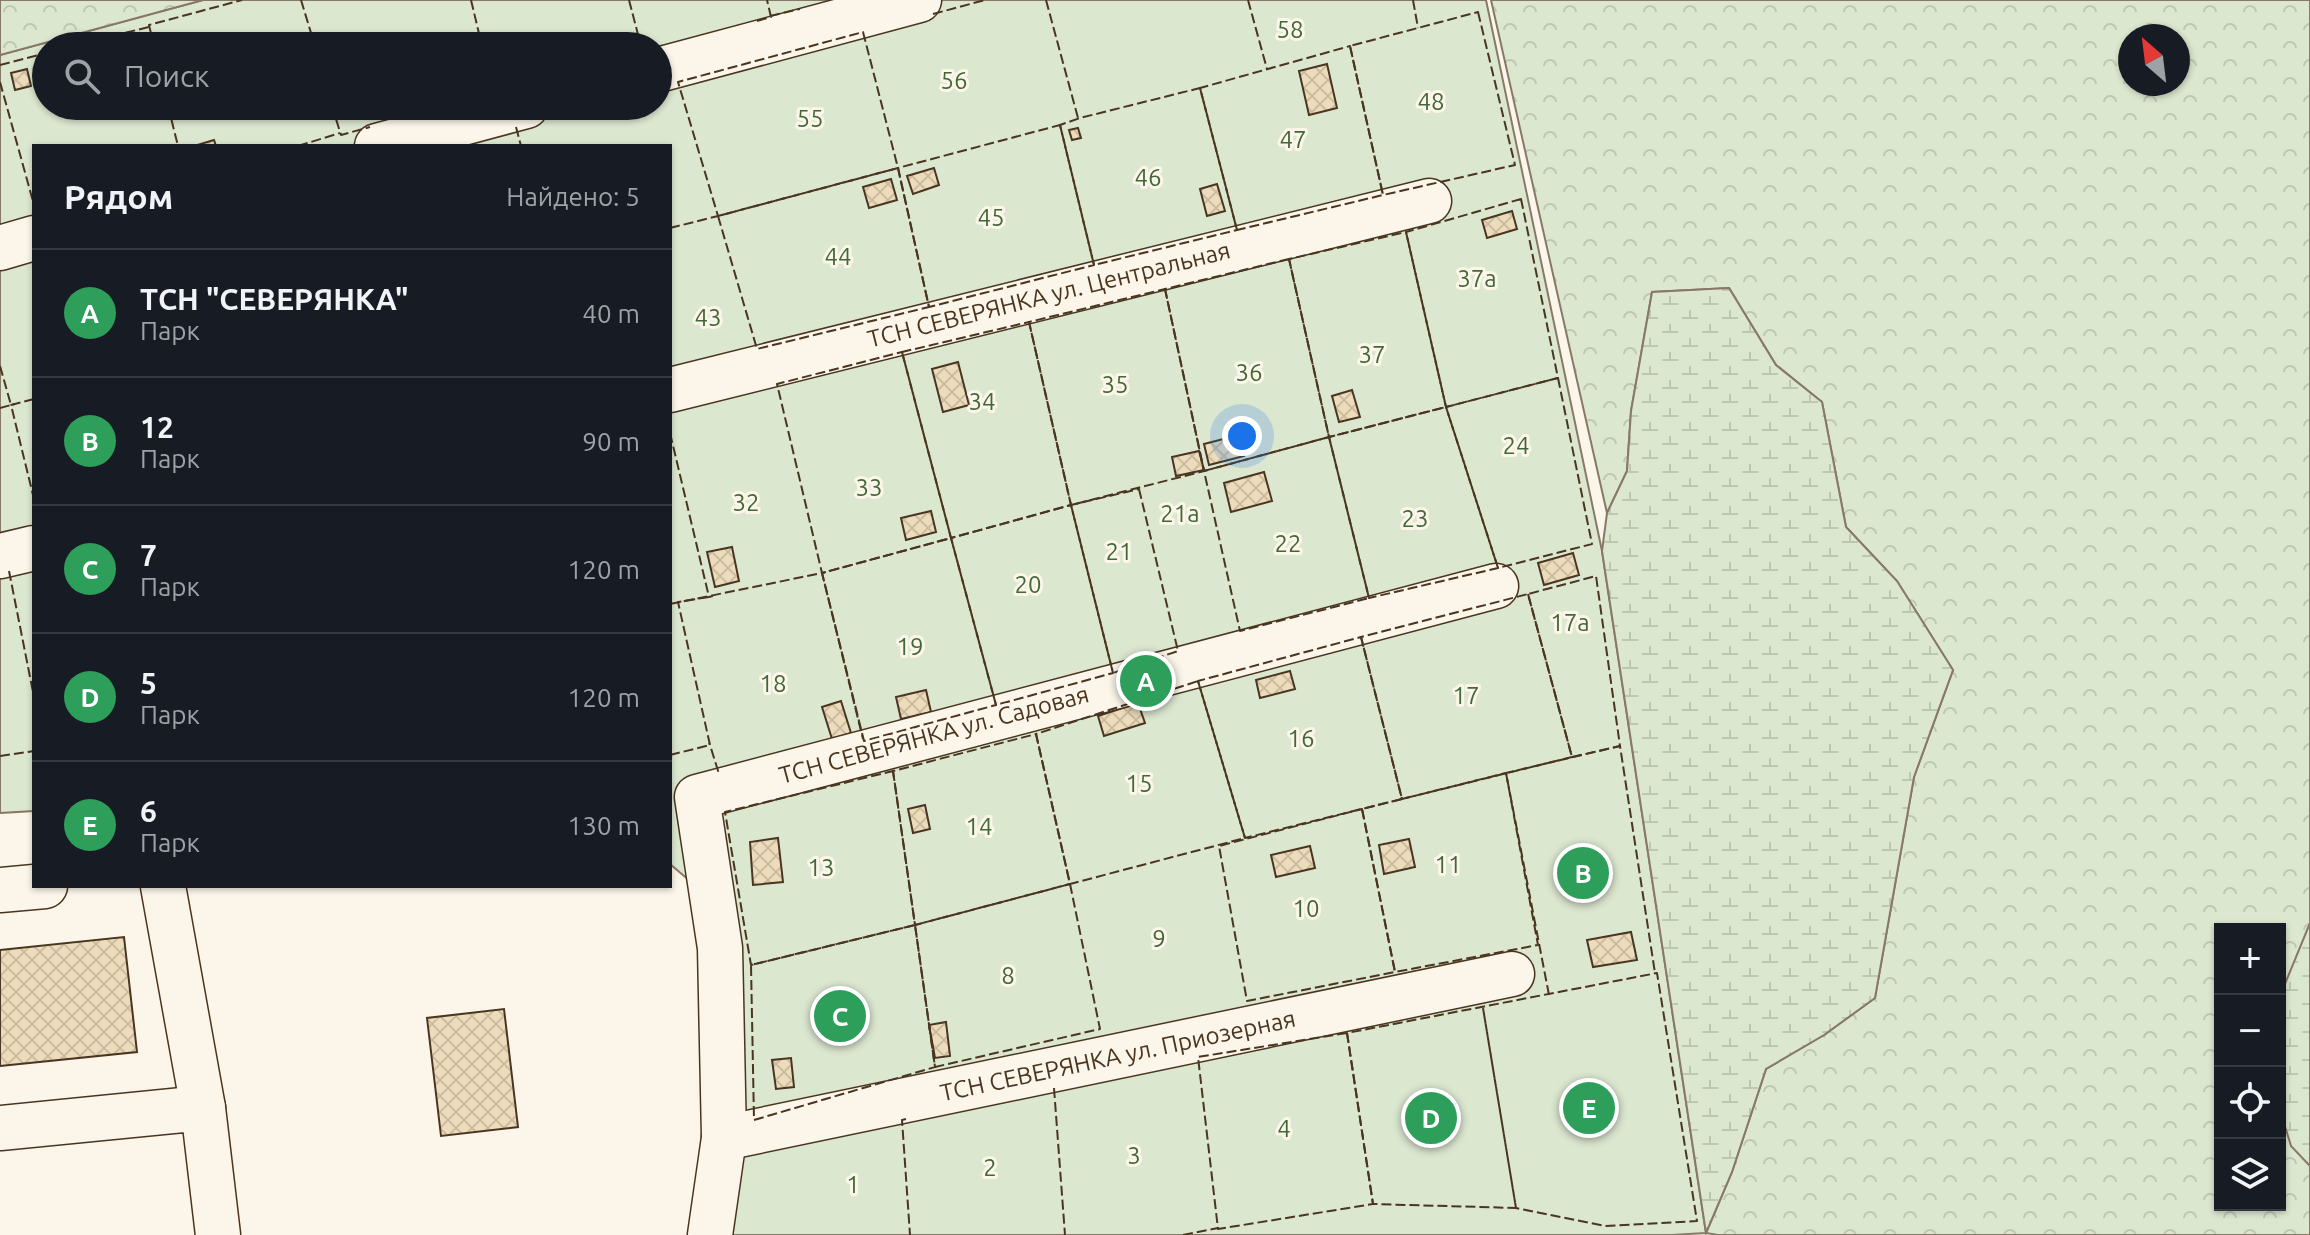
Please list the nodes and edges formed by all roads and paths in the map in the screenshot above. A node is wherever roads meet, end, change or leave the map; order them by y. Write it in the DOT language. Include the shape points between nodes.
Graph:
graph roads {
  1 [pos="919,0"];
  2 [pos="672,66"];
  3 [pos="474,120"];
  4 [pos="384,144"];
  5 [pos="1429,201"];
  6 [pos="32,239"];
  7 [pos="0,248"];
  8 [pos="672,390"];
  9 [pos="32,548"];
  10 [pos="0,556"];
  11 [pos="1496,586"];
  12 [pos="32,887"];
  13 [pos="163,888"];
  14 [pos="0,890"];
  15 [pos="1512,974"];
  16 [pos="203,1108"];
  17 [pos="0,1128"];
  18 [pos="724,1138"];
  19 [pos="218,1235"];
  20 [pos="710,1235"];
  1 -- 2 [label="lane"];
  3 -- 4 [label="lane"];
  5 -- 8 [label="lane, ТСН СЕВЕРЯНКА ул. Центральная"];
  6 -- 7 [label="lane"];
  9 -- 10 [label="lane"];
  11 -- 18 [label="lane, ТСН СЕВЕРЯНКА ул. Садовая" via="697,797 720,948"];
  12 -- 14 [label="lane"];
  13 -- 16 [label="lane"];
  15 -- 18 [label="lane, ТСН СЕВЕРЯНКА ул. Приозерная"];
  16 -- 17 [label="lane"];
  16 -- 19 [label="lane"];
  18 -- 20 [label="lane"];
}
